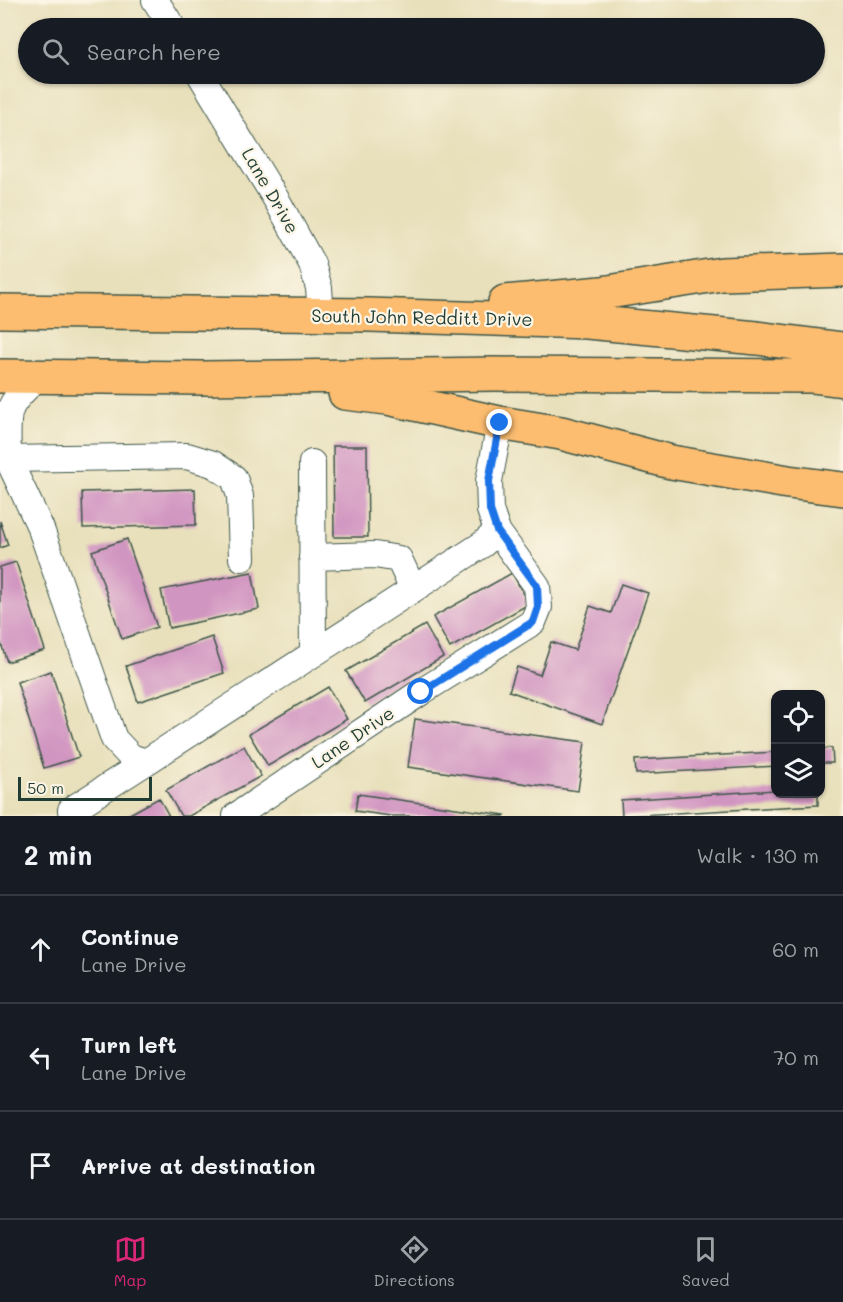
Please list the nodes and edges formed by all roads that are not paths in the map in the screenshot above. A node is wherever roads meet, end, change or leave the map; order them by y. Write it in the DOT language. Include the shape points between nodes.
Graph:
graph roads {
  1 [pos="155,0"];
  2 [pos="166,18"];
  3 [pos="206,84"];
  4 [pos="843,270"];
  5 [pos="0,311"];
  6 [pos="321,315"];
  7 [pos="369,315"];
  8 [pos="843,349"];
  9 [pos="0,376"];
  10 [pos="39,376"];
  11 [pos="203,378"];
  12 [pos="843,380"];
  13 [pos="500,423"];
  14 [pos="4,455"];
  15 [pos="312,463"];
  16 [pos="843,489"];
  17 [pos="497,531"];
  18 [pos="312,557"];
  19 [pos="242,558"];
  20 [pos="413,589"];
  21 [pos="313,654"];
  22 [pos="146,762"];
  23 [pos="71,810"];
  24 [pos="236,816"];
  1 -- 2 [label="street"];
  3 -- 6 [label="street, Lane Drive" via="312,264"];
  4 -- 7 [label="highway" via="722,274 602,293"];
  5 -- 6 [label="highway, South John Redditt Drive"];
  6 -- 7 [label="highway, South John Redditt Drive"];
  7 -- 8 [label="highway, South John Redditt Drive" via="586,322"];
  9 -- 10 [label="highway"];
  10 -- 11 [label="highway"];
  10 -- 14 [label="street" via="10,410"];
  11 -- 12 [label="highway" via="506,374 813,376"];
  11 -- 13 [label="highway" via="387,398"];
  13 -- 16 [label="highway" via="561,433 671,462"];
  13 -- 17 [label="street, Lane Drive" via="489,481 490,510"];
  14 -- 19 [label="street" via="187,456 213,464 234,478 240,496"];
  14 -- 22 [label="street" via="41,529 114,739 131,757"];
  15 -- 18 [label="street"];
  17 -- 20 [label="street"];
  17 -- 24 [label="street, Lane Drive" via="537,586 538,607 533,622"];
  18 -- 20 [label="street" via="375,555 399,559"];
  18 -- 21 [label="street"];
  20 -- 21 [label="street"];
  21 -- 22 [label="street"];
  22 -- 23 [label="street"];
}
